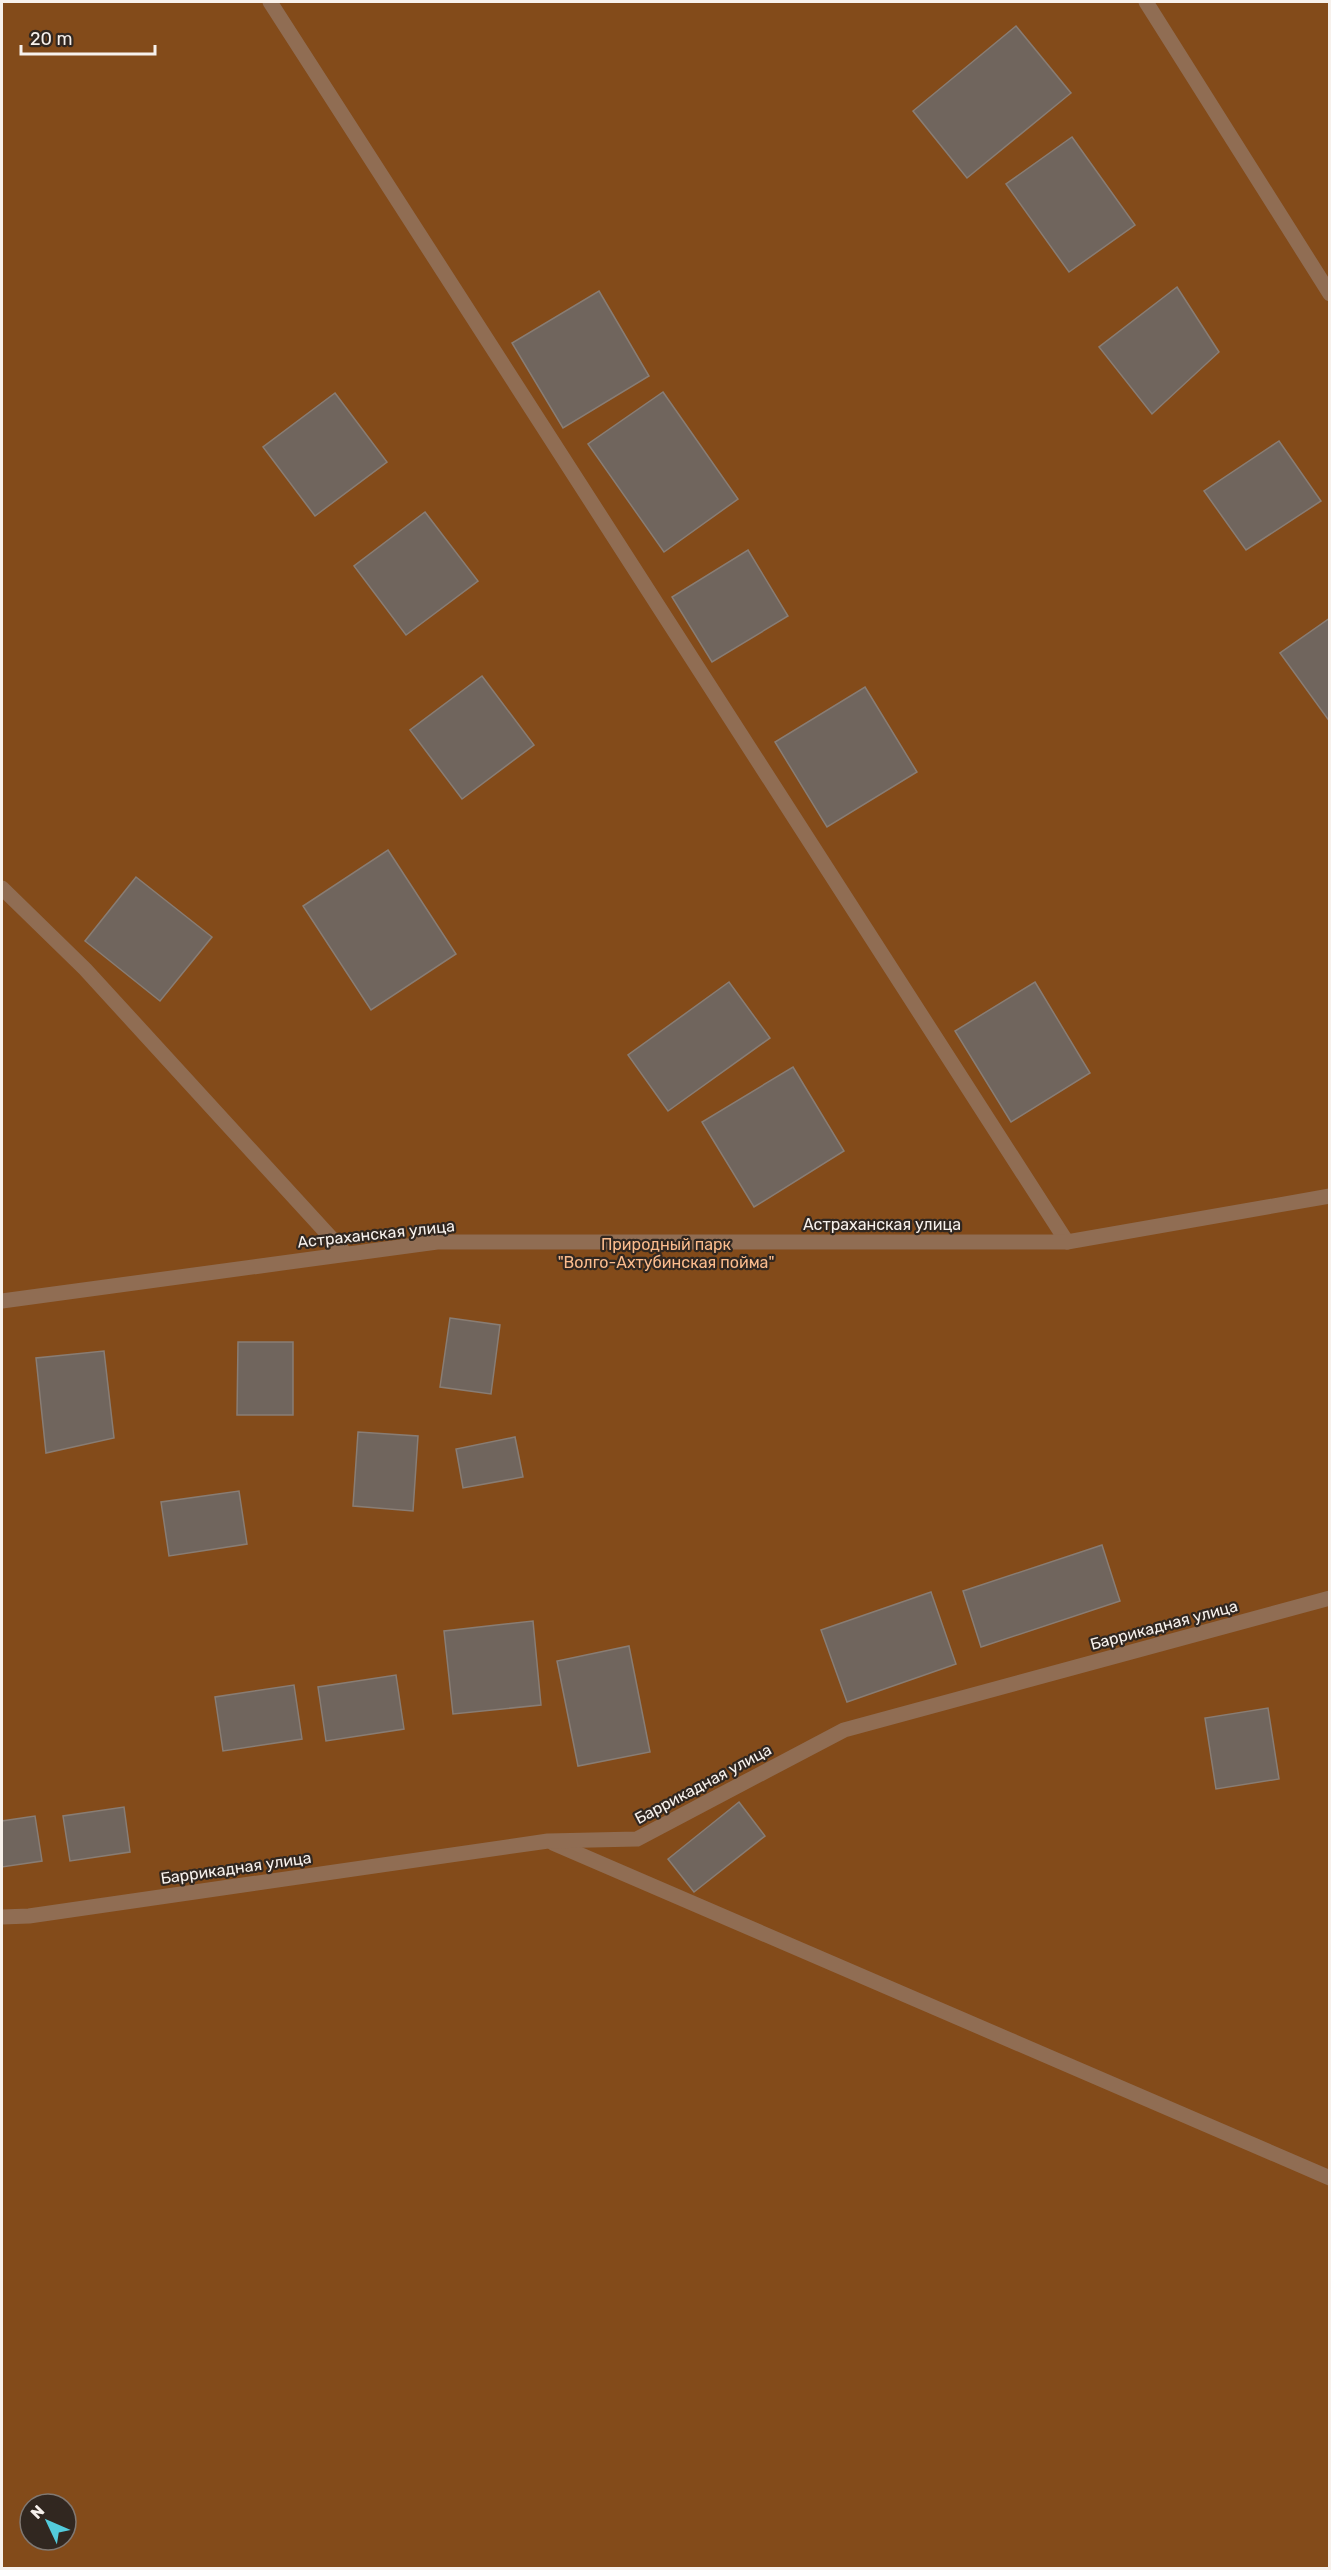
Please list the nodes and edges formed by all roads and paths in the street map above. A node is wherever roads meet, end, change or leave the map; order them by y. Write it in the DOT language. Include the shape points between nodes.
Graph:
graph roads {
  1 [pos="270,2"];
  2 [pos="1146,2"];
  3 [pos="1329,294"];
  4 [pos="2,888"];
  5 [pos="1329,1196"];
  6 [pos="1068,1242"];
  7 [pos="345,1253"];
  8 [pos="2,1302"];
  9 [pos="1329,1598"];
  10 [pos="548,1841"];
  11 [pos="2,1917"];
  12 [pos="1329,2178"];
  1 -- 6 [label="street"];
  2 -- 3 [label="street"];
  4 -- 7 [label="street" via="85,969"];
  5 -- 6 [label="street, Астраханская улица"];
  6 -- 7 [label="street, Астраханская улица" via="437,1242"];
  7 -- 8 [label="street, Астраханская улица"];
  9 -- 10 [label="street, Баррикадная улица" via="844,1730 637,1839"];
  10 -- 11 [label="street, Баррикадная улица"];
  10 -- 12 [label="street"];
}
